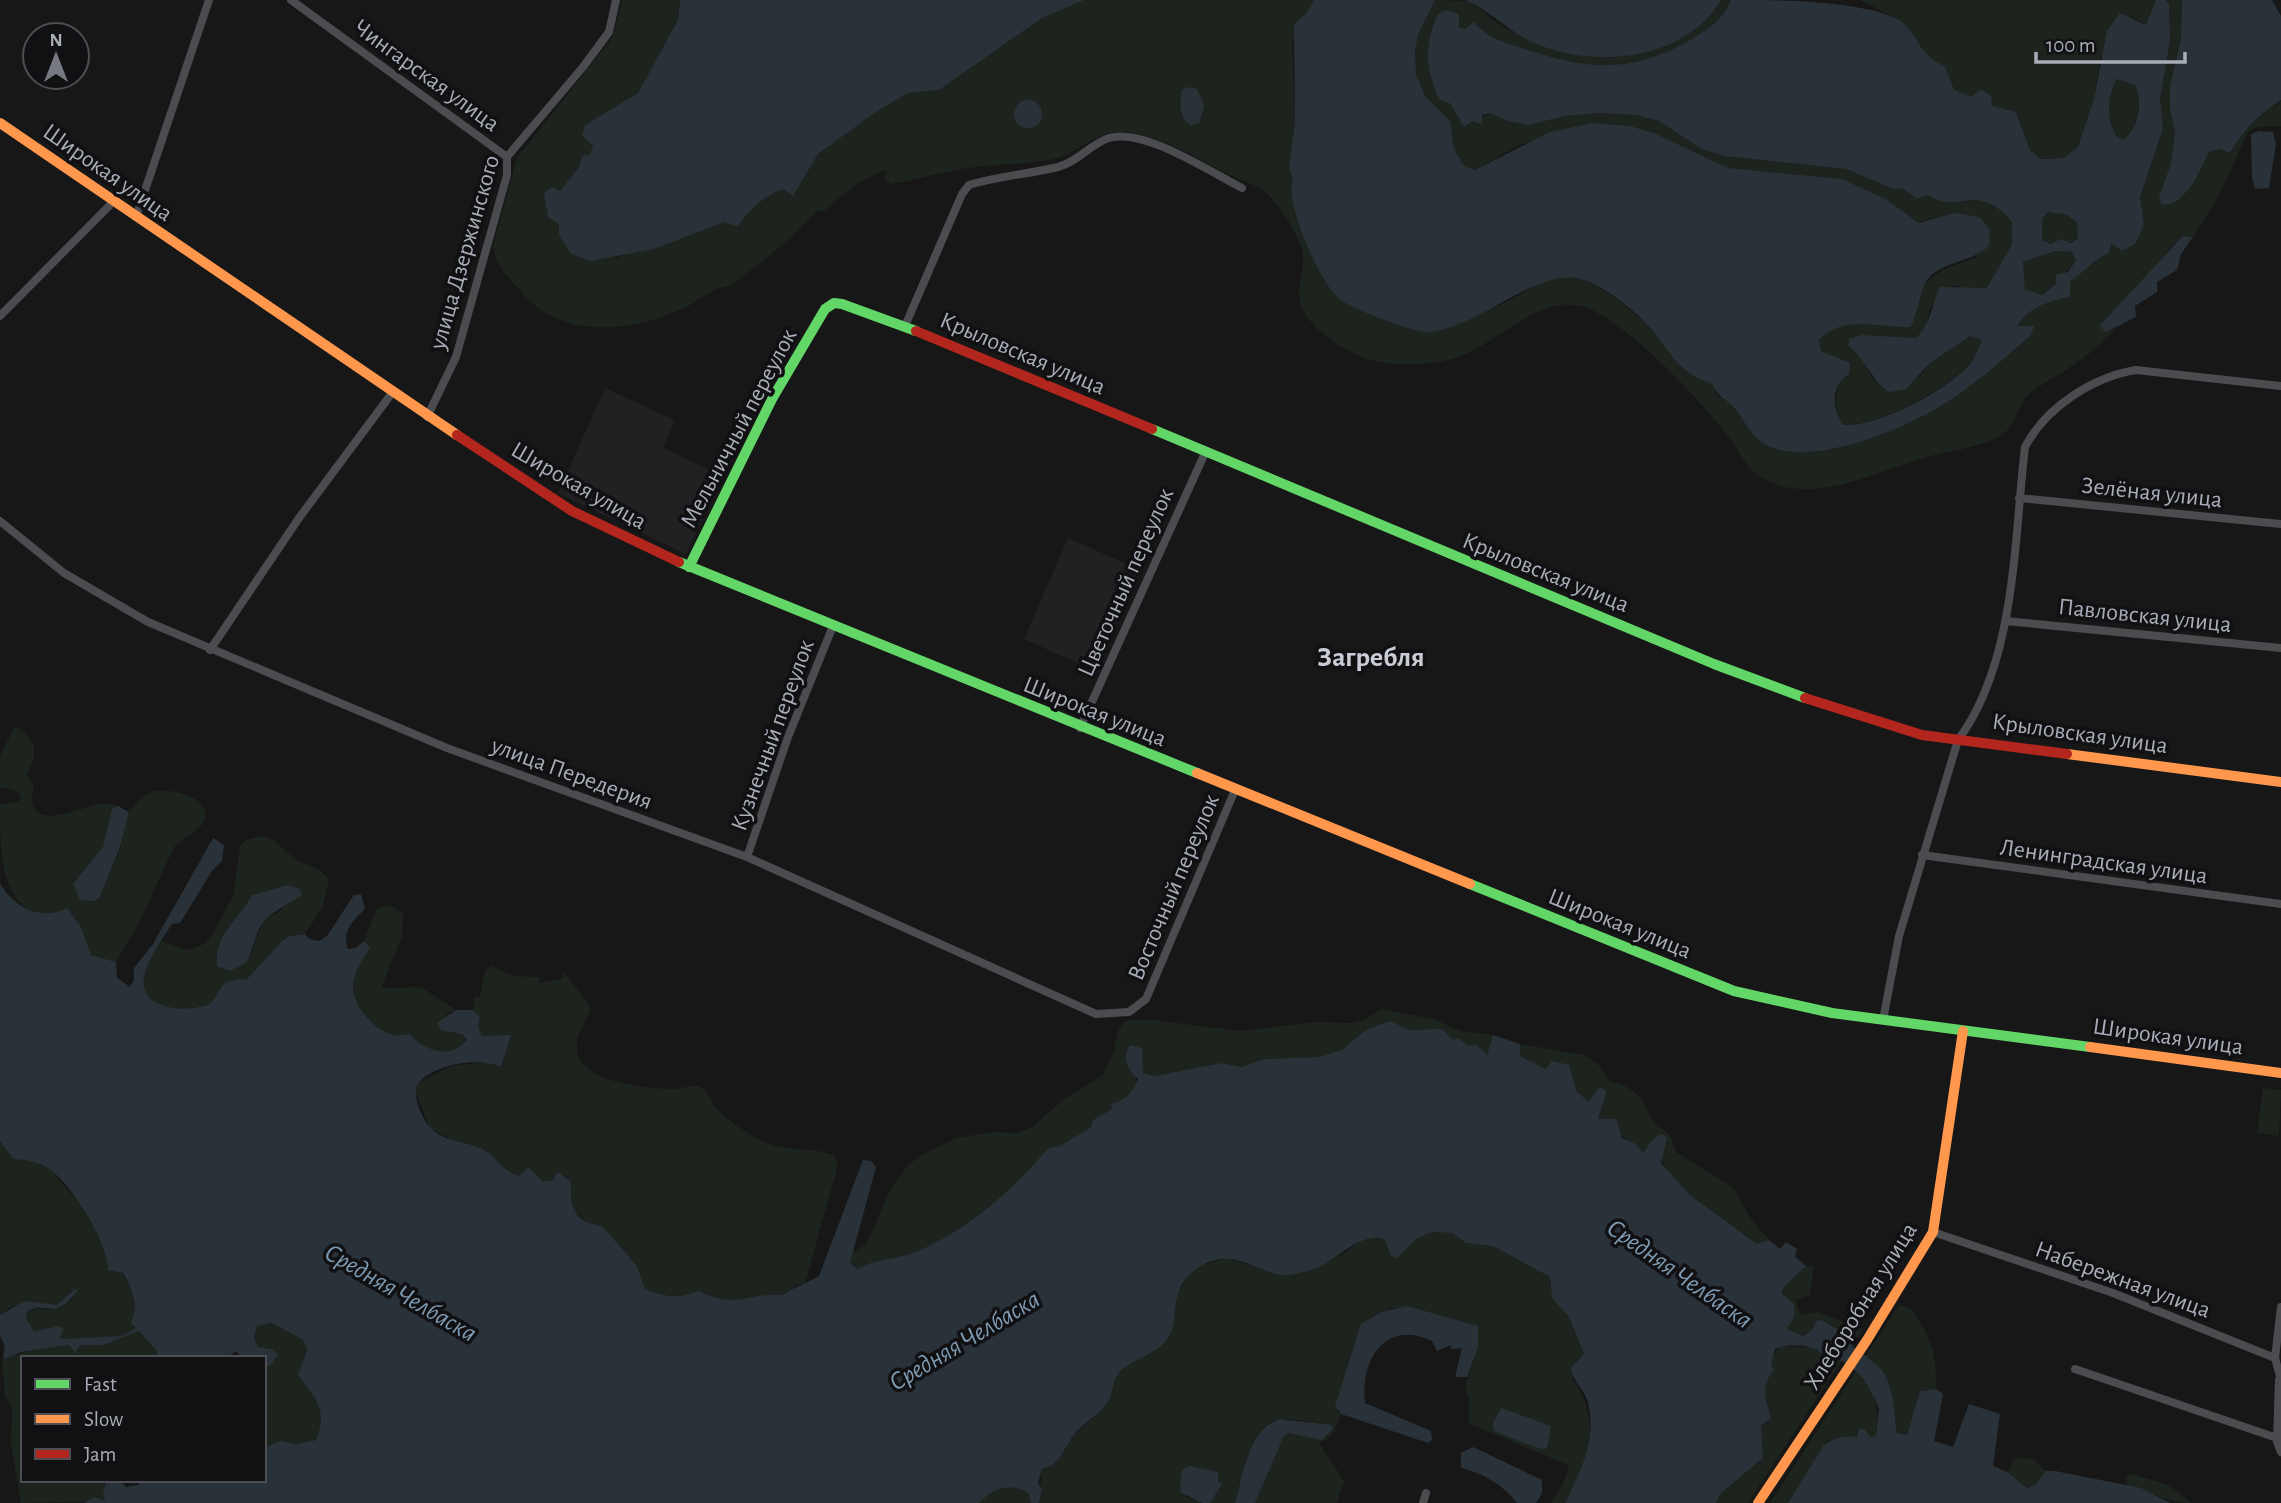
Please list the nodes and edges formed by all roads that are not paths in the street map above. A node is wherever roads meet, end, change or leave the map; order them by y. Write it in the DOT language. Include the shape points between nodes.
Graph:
graph roads {
  1 [pos="209,0"];
  2 [pos="291,0"];
  3 [pos="616,0"];
  4 [pos="0,123"];
  5 [pos="507,157"];
  6 [pos="1242,188"];
  7 [pos="113,202"];
  8 [pos="136,217"];
  9 [pos="825,309"];
  10 [pos="0,316"];
  11 [pos="905,326"];
  12 [pos="2281,386"];
  13 [pos="392,394"];
  14 [pos="427,417"];
  15 [pos="1205,453"];
  16 [pos="2019,498"];
  17 [pos="0,521"];
  18 [pos="2281,524"];
  19 [pos="689,567"];
  20 [pos="2005,621"];
  21 [pos="833,626"];
  22 [pos="2281,648"];
  23 [pos="210,650"];
  24 [pos="1080,728"];
  25 [pos="1958,740"];
  26 [pos="2281,782"];
  27 [pos="1235,790"];
  28 [pos="1922,855"];
  29 [pos="747,857"];
  30 [pos="2281,904"];
  31 [pos="1146,999"];
  32 [pos="1883,1020"];
  33 [pos="1962,1031"];
  34 [pos="2281,1073"];
  35 [pos="1933,1232"];
  36 [pos="2281,1307"];
  37 [pos="2275,1359"];
  38 [pos="2075,1369"];
  39 [pos="2280,1380"];
  40 [pos="2277,1438"];
  41 [pos="2281,1451"];
  42 [pos="1426,1493"];
  43 [pos="1423,1503"];
  44 [pos="1758,1503"];
  1 -- 8 [label="street"];
  2 -- 5 [label="street, Чингарская улица"];
  3 -- 5 [label="street, улица Дзержинского" via="609,32"];
  4 -- 7 [label="street, Широкая улица"];
  5 -- 14 [label="street, улица Дзержинского" via="508,175 456,357"];
  6 -- 11 [label="street" via="1164,148 1114,137 1059,166 969,185"];
  7 -- 8 [label="street, Широкая улица"];
  7 -- 10 [label="street"];
  8 -- 13 [label="street, Широкая улица"];
  9 -- 11 [label="street, Крыловская улица" via="834,303 855,306"];
  9 -- 19 [label="street, Мельничный переулок" via="772,399"];
  11 -- 15 [label="street, Крыловская улица"];
  12 -- 16 [label="street" via="2136,370 2103,378 2034,430 2025,447"];
  13 -- 14 [label="street, Широкая улица"];
  13 -- 23 [label="street" via="299,518"];
  14 -- 19 [label="street, Широкая улица" via="572,511"];
  15 -- 24 [label="street, Цветочный переулок"];
  15 -- 25 [label="street, Крыловская улица" via="1714,664 1878,722"];
  16 -- 18 [label="street, Зелёная улица"];
  16 -- 20 [label="street"];
  17 -- 23 [label="street, улица Передерия" via="99,595"];
  19 -- 21 [label="street, Широкая улица"];
  20 -- 22 [label="street, Павловская улица"];
  20 -- 25 [label="street" via="1985,693"];
  21 -- 24 [label="street, Широкая улица"];
  21 -- 29 [label="street, Кузнечный переулок"];
  23 -- 29 [label="street, улица Передерия" via="447,748"];
  24 -- 27 [label="street, Широкая улица"];
  25 -- 26 [label="street, Крыловская улица"];
  25 -- 28 [label="street"];
  27 -- 31 [label="street, Восточный переулок"];
  27 -- 32 [label="street, Широкая улица" via="1734,991 1789,1006"];
  28 -- 30 [label="street, Ленинградская улица"];
  28 -- 32 [label="street" via="1899,936"];
  29 -- 31 [label="street, улица Передерия" via="1084,1011 1119,1014"];
  32 -- 33 [label="street, Широкая улица"];
  33 -- 34 [label="street, Широкая улица"];
  33 -- 35 [label="street, Хлеборобная улица"];
  35 -- 37 [label="street, Набережная улица" via="2113,1293"];
  35 -- 44 [label="street, Хлеборобная улица"];
  36 -- 37 [label="street"];
  37 -- 39 [label="street"];
  38 -- 40 [label="street"];
  39 -- 40 [label="street"];
  40 -- 41 [label="street"];
  42 -- 43 [label="street"];
}
